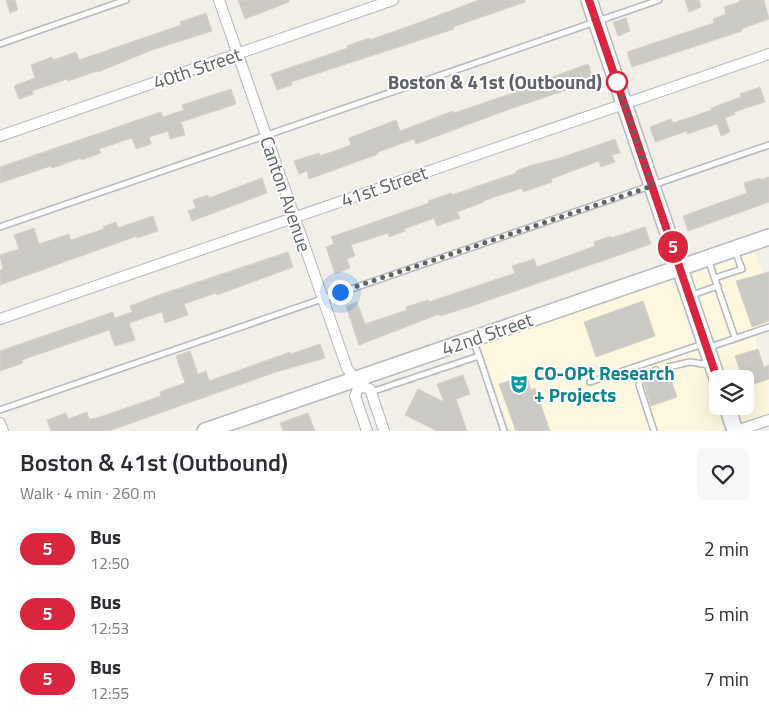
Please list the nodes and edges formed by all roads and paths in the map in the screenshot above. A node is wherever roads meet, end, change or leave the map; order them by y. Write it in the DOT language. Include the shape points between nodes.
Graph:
graph roads {
  1 [pos="126,0"];
  2 [pos="219,0"];
  3 [pos="393,0"];
  4 [pos="589,0"];
  5 [pos="659,0"];
  6 [pos="596,22"];
  7 [pos="0,44"];
  8 [pos="237,54"];
  9 [pos="769,54"];
  10 [pos="624,104"];
  11 [pos="265,135"];
  12 [pos="0,136"];
  13 [pos="769,145"];
  14 [pos="652,186"];
  15 [pos="294,217"];
  16 [pos="0,227"];
  17 [pos="769,237"];
  18 [pos="735,249"];
  19 [pos="708,258"];
  20 [pos="680,268"];
  21 [pos="715,278"];
  22 [pos="718,286"];
  23 [pos="689,296"];
  24 [pos="322,298"];
  25 [pos="0,319"];
  26 [pos="769,327"];
  27 [pos="735,338"];
  28 [pos="473,339"];
  29 [pos="706,345"];
  30 [pos="479,356"];
  31 [pos="712,366"];
  32 [pos="668,367"];
  33 [pos="656,370"];
  34 [pos="714,370"];
  35 [pos="357,382"];
  36 [pos="590,382"];
  37 [pos="371,392"];
  38 [pos="0,410"];
  39 [pos="730,415"];
  40 [pos="769,420"];
  41 [pos="0,423"];
  42 [pos="3,431"];
  43 [pos="205,431"];
  44 [pos="367,431"];
  45 [pos="384,431"];
  46 [pos="504,431"];
  47 [pos="654,431"];
  48 [pos="736,431"];
  1 -- 7 [label="lane"];
  2 -- 8 [label="street, Canton Avenue"];
  3 -- 8 [label="street, 40th Street"];
  4 -- 6 [label="street"];
  5 -- 6 [label="lane"];
  6 -- 10 [label="street"];
  6 -- 11 [label="lane"];
  8 -- 11 [label="street, Canton Avenue"];
  8 -- 12 [label="street, 40th Street"];
  9 -- 10 [label="street, 41st Street"];
  10 -- 14 [label="street"];
  10 -- 15 [label="street, 41st Street"];
  11 -- 15 [label="street, Canton Avenue"];
  11 -- 16 [label="lane"];
  13 -- 14 [label="lane"];
  14 -- 20 [label="street"];
  14 -- 24 [label="lane"];
  15 -- 24 [label="street, Canton Avenue"];
  15 -- 25 [label="street, 41st Street"];
  17 -- 18 [label="street, 42nd Street"];
  18 -- 19 [label="street, 42nd Street"];
  18 -- 21 [label="lane" via="742,269"];
  19 -- 20 [label="street, 42nd Street"];
  19 -- 21 [label="lane"];
  20 -- 23 [label="street"];
  20 -- 28 [label="street, 42nd Street"];
  21 -- 22 [label="lane"];
  22 -- 23 [label="lane"];
  22 -- 27 [label="lane"];
  23 -- 29 [label="street"];
  24 -- 35 [label="street, Canton Avenue" via="347,368"];
  24 -- 38 [label="lane"];
  26 -- 27 [label="lane"];
  27 -- 29 [label="lane"];
  28 -- 30 [label="lane"];
  28 -- 35 [label="street, 42nd Street"];
  29 -- 31 [label="street"];
  29 -- 36 [label="lane"];
  30 -- 37 [label="lane"];
  30 -- 46 [label="lane"];
  31 -- 32 [label="lane" via="690,362"];
  31 -- 34 [label="street"];
  33 -- 47 [label="lane" via="639,385"];
  35 -- 37 [label="street"];
  35 -- 43 [label="street, 42nd Street"];
  35 -- 44 [label="street, Canton Avenue" via="355,396"];
  37 -- 45 [label="street"];
  39 -- 48 [label="street"];
  40 -- 48 [label="street"];
  41 -- 42 [label="street"];
}
